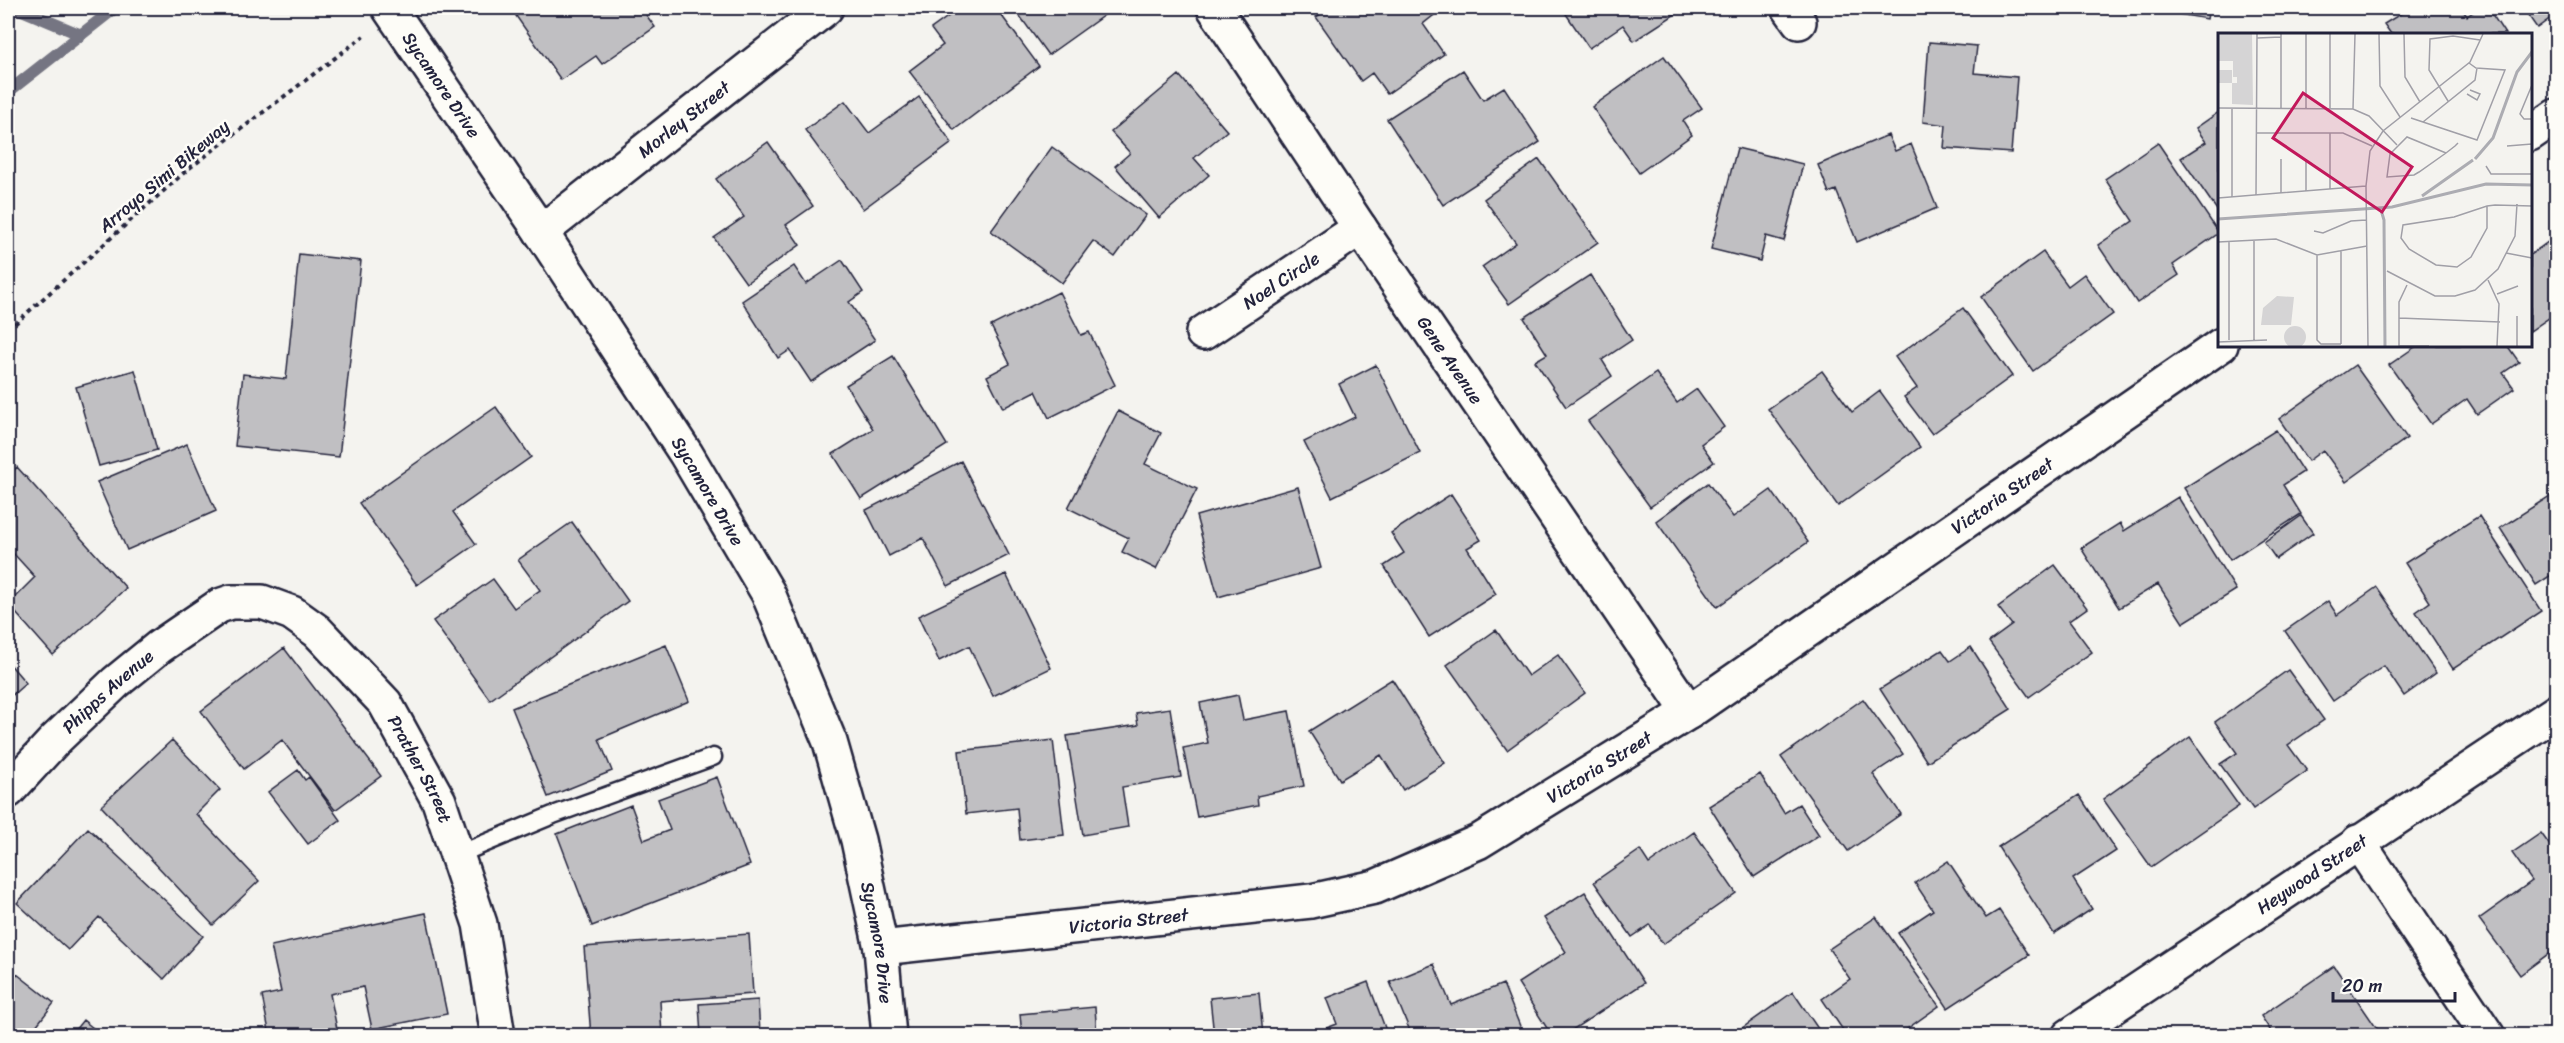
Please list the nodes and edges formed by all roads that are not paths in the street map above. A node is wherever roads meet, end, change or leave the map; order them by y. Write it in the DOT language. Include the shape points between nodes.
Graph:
graph roads {
  1 [pos="389,8"];
  2 [pos="826,8"];
  3 [pos="1214,8"];
  4 [pos="2556,116"];
  5 [pos="2531,133"];
  6 [pos="1360,228"];
  7 [pos="541,232"];
  8 [pos="1203,333"];
  9 [pos="2221,346"];
  10 [pos="219,606"];
  11 [pos="1689,712"];
  12 [pos="2556,712"];
  13 [pos="713,757"];
  14 [pos="8,791"];
  15 [pos="2358,842"];
  16 [pos="457,855"];
  17 [pos="881,948"];
  18 [pos="498,1035"];
  19 [pos="889,1035"];
  20 [pos="2069,1035"];
  21 [pos="2488,1035"];
  1 -- 7 [label="street, Sycamore Drive"];
  2 -- 7 [label="street, Morley Street"];
  3 -- 6 [label="street, Gene Avenue"];
  4 -- 5 [label="street"];
  6 -- 8 [label="street, Noel Circle"];
  6 -- 11 [label="street, Gene Avenue"];
  7 -- 17 [label="street, Sycamore Drive" via="686,454 768,592 830,742 858,840"];
  9 -- 11 [label="street, Victoria Street"];
  10 -- 14 [label="street, Phipps Avenue" via="116,682"];
  10 -- 16 [label="street, Prather Street" via="262,602 292,613 317,631 385,704 439,801"];
  11 -- 17 [label="street, Victoria Street" via="1478,842 1375,887 1311,901"];
  12 -- 15 [label="street, Heywood Street"];
  13 -- 16 [label="lane" via="553,815"];
  15 -- 20 [label="street, Heywood Street"];
  15 -- 21 [label="street"];
  16 -- 18 [label="street, Prather Street" via="480,924"];
  17 -- 19 [label="street, Sycamore Drive"];
}
